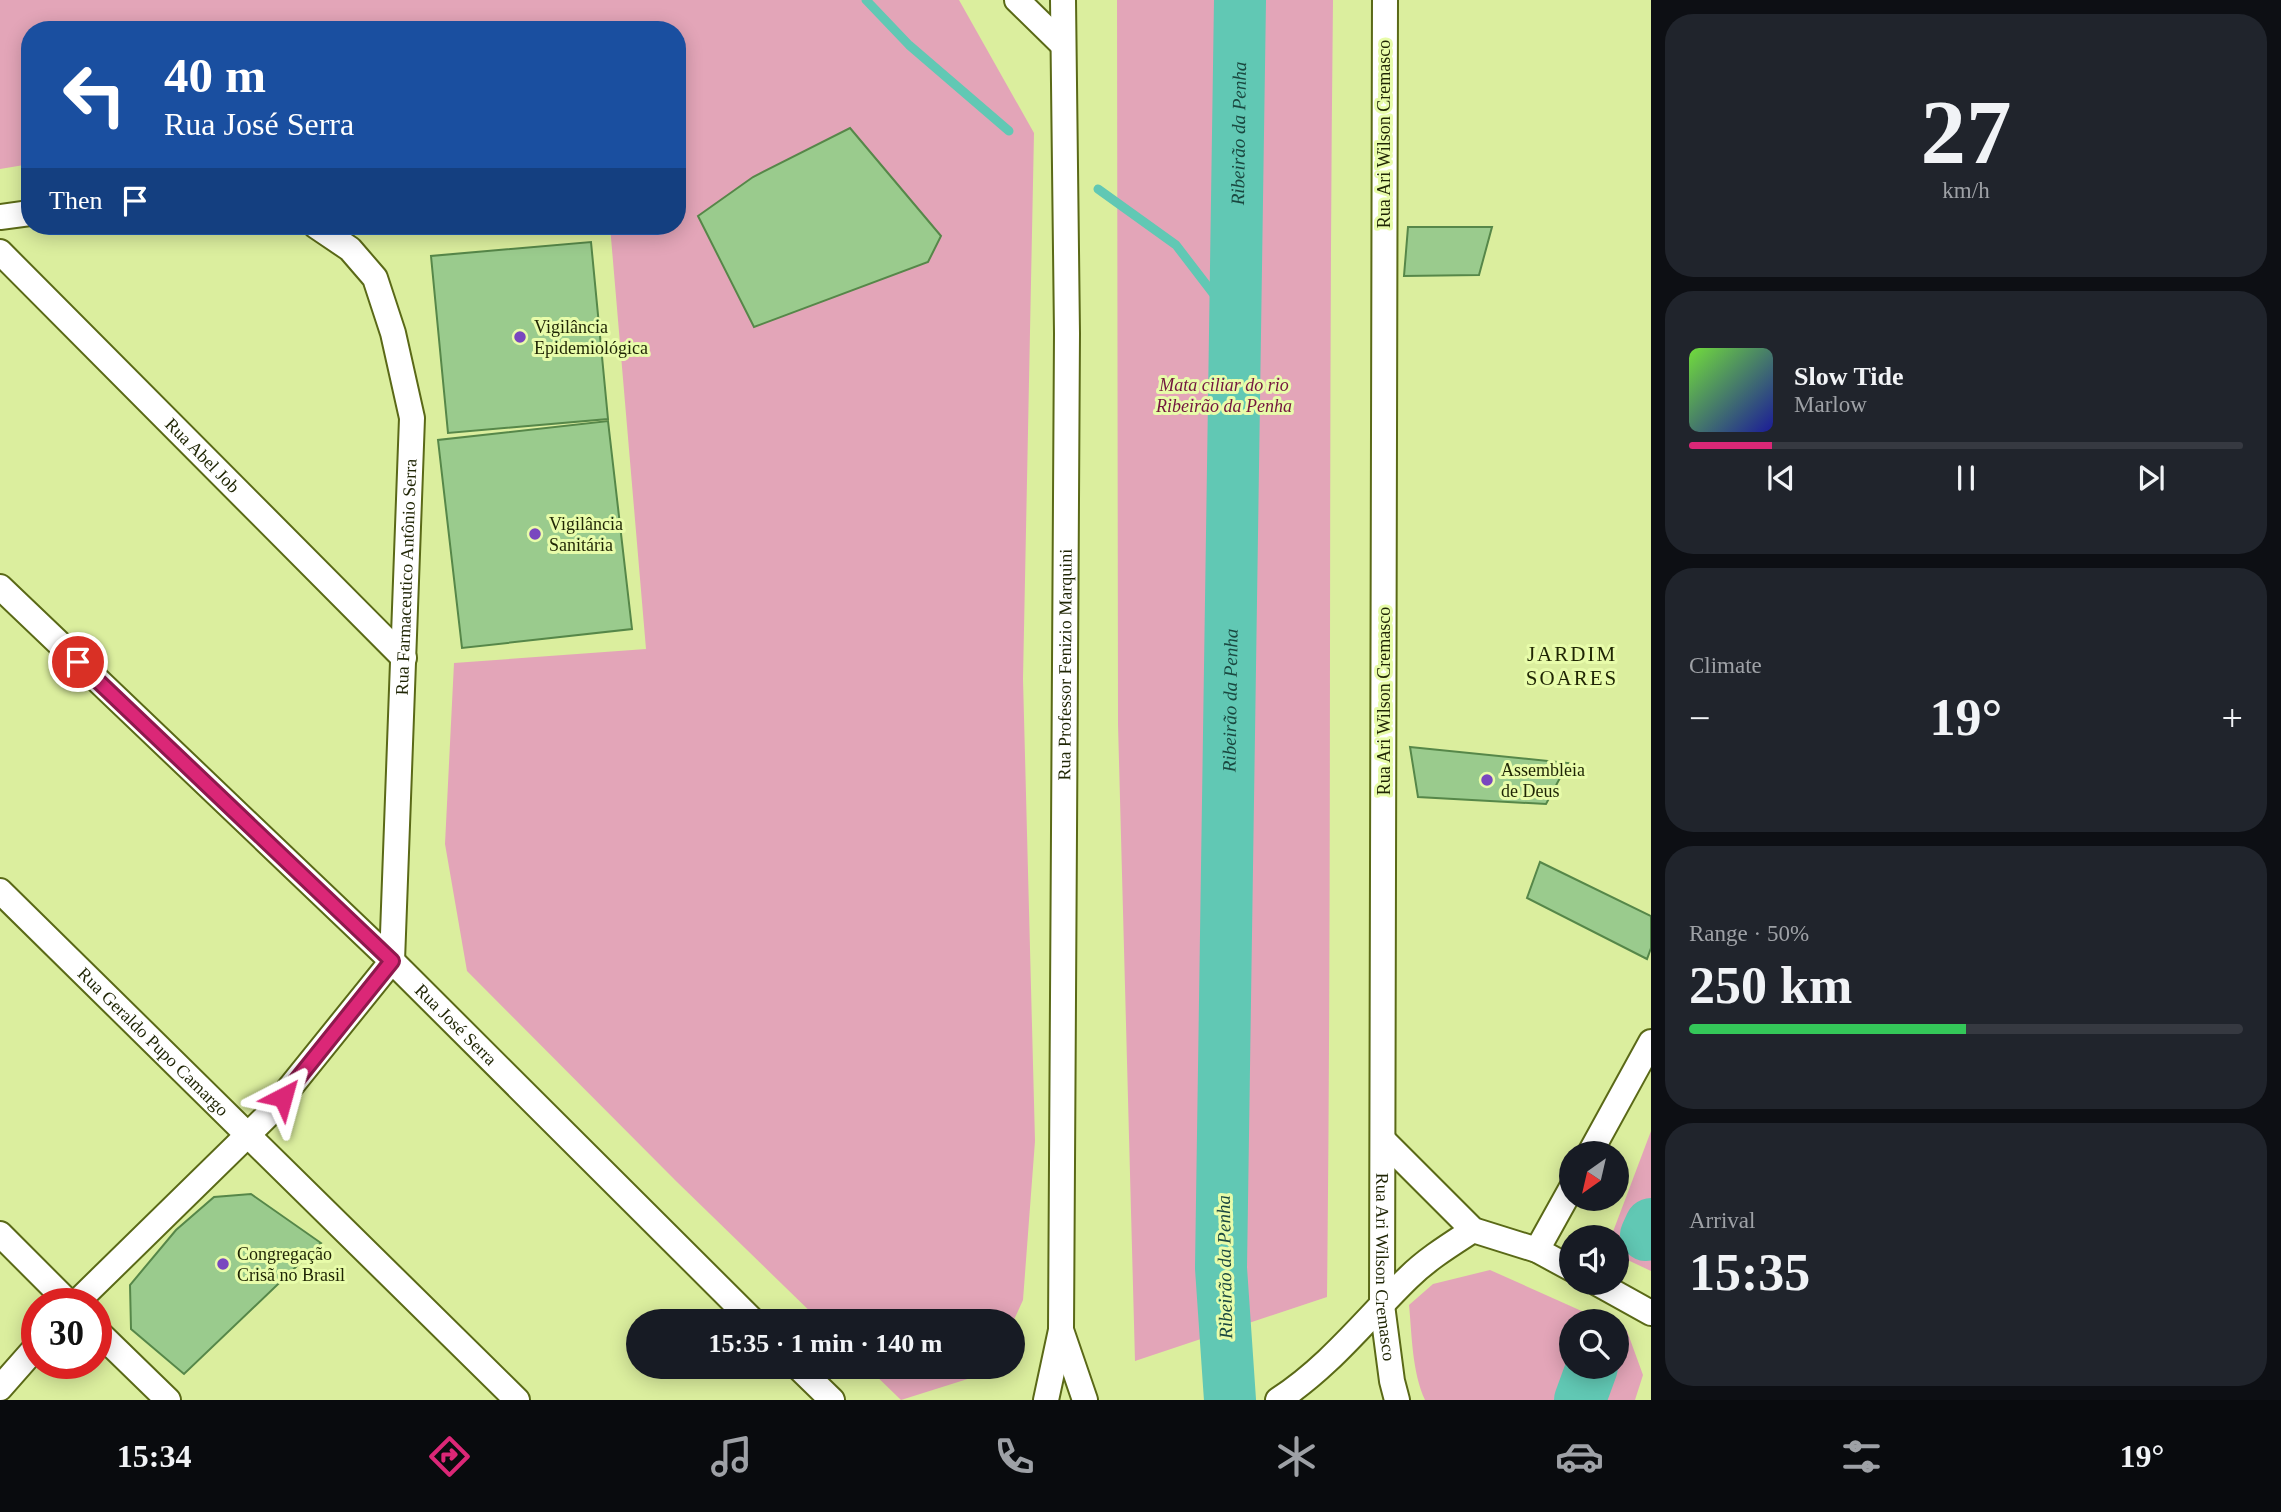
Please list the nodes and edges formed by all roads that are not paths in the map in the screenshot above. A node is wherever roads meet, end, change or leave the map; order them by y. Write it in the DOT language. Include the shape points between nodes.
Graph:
graph roads {
  1 [pos="1017,0"];
  2 [pos="1063,0"];
  3 [pos="1385,0"];
  4 [pos="1063,45"];
  5 [pos="21,214"];
  6 [pos="0,217"];
  7 [pos="329,235"];
  8 [pos="0,252"];
  9 [pos="0,587"];
  10 [pos="404,658"];
  11 [pos="0,891"];
  12 [pos="392,961"];
  13 [pos="1651,1042"];
  14 [pos="247,1136"];
  15 [pos="1383,1140"];
  16 [pos="1597,1141"];
  17 [pos="1559,1210"];
  18 [pos="1473,1230"];
  19 [pos="0,1234"];
  20 [pos="1537,1250"];
  21 [pos="1559,1262"];
  22 [pos="56,1288"];
  23 [pos="89,1288"];
  24 [pos="1619,1295"];
  25 [pos="1382,1305"];
  26 [pos="741,1309"];
  27 [pos="1651,1313"];
  28 [pos="1061,1329"];
  29 [pos="112,1346"];
  30 [pos="21,1364"];
  31 [pos="810,1379"];
  32 [pos="0,1388"];
  33 [pos="168,1400"];
  34 [pos="517,1400"];
  35 [pos="832,1400"];
  36 [pos="1046,1400"];
  37 [pos="1085,1400"];
  38 [pos="1278,1400"];
  39 [pos="1397,1400"];
  1 -- 4 [label="street"];
  2 -- 4 [label="street, Rua Professor Fenizio Marquini"];
  3 -- 15 [label="street, Rua Ari Wilson Cremasco"];
  4 -- 28 [label="street, Rua Professor Fenizio Marquini" via="1067,333"];
  5 -- 6 [label="street"];
  7 -- 10 [label="street, Rua Farmaceutico Antônio Serra" via="350,249 376,278 412,418"];
  8 -- 10 [label="street, Rua Abel Job"];
  9 -- 12 [label="street, Rua José Serra"];
  10 -- 12 [label="street, Rua Farmaceutico Antônio Serra"];
  11 -- 14 [label="street, Rua Geraldo Pupo Camargo"];
  12 -- 14 [label="street"];
  12 -- 26 [label="street, Rua José Serra"];
  13 -- 16 [label="street"];
  14 -- 23 [label="street"];
  14 -- 34 [label="street, Rua Geraldo Pupo Camargo"];
  15 -- 18 [label="street"];
  15 -- 25 [label="street, Rua Ari Wilson Cremasco"];
  17 -- 20 [label="street"];
  18 -- 20 [label="street"];
  18 -- 25 [label="street" via="1435,1254"];
  19 -- 22 [label="street"];
  20 -- 21 [label="street"];
  24 -- 27 [label="street"];
  25 -- 38 [label="street" via="1328,1362"];
  25 -- 39 [label="street, Rua Ari Wilson Cremasco"];
  28 -- 36 [label="street"];
  28 -- 37 [label="street"];
  29 -- 33 [label="street"];
  30 -- 32 [label="street"];
  31 -- 35 [label="street"];
}
